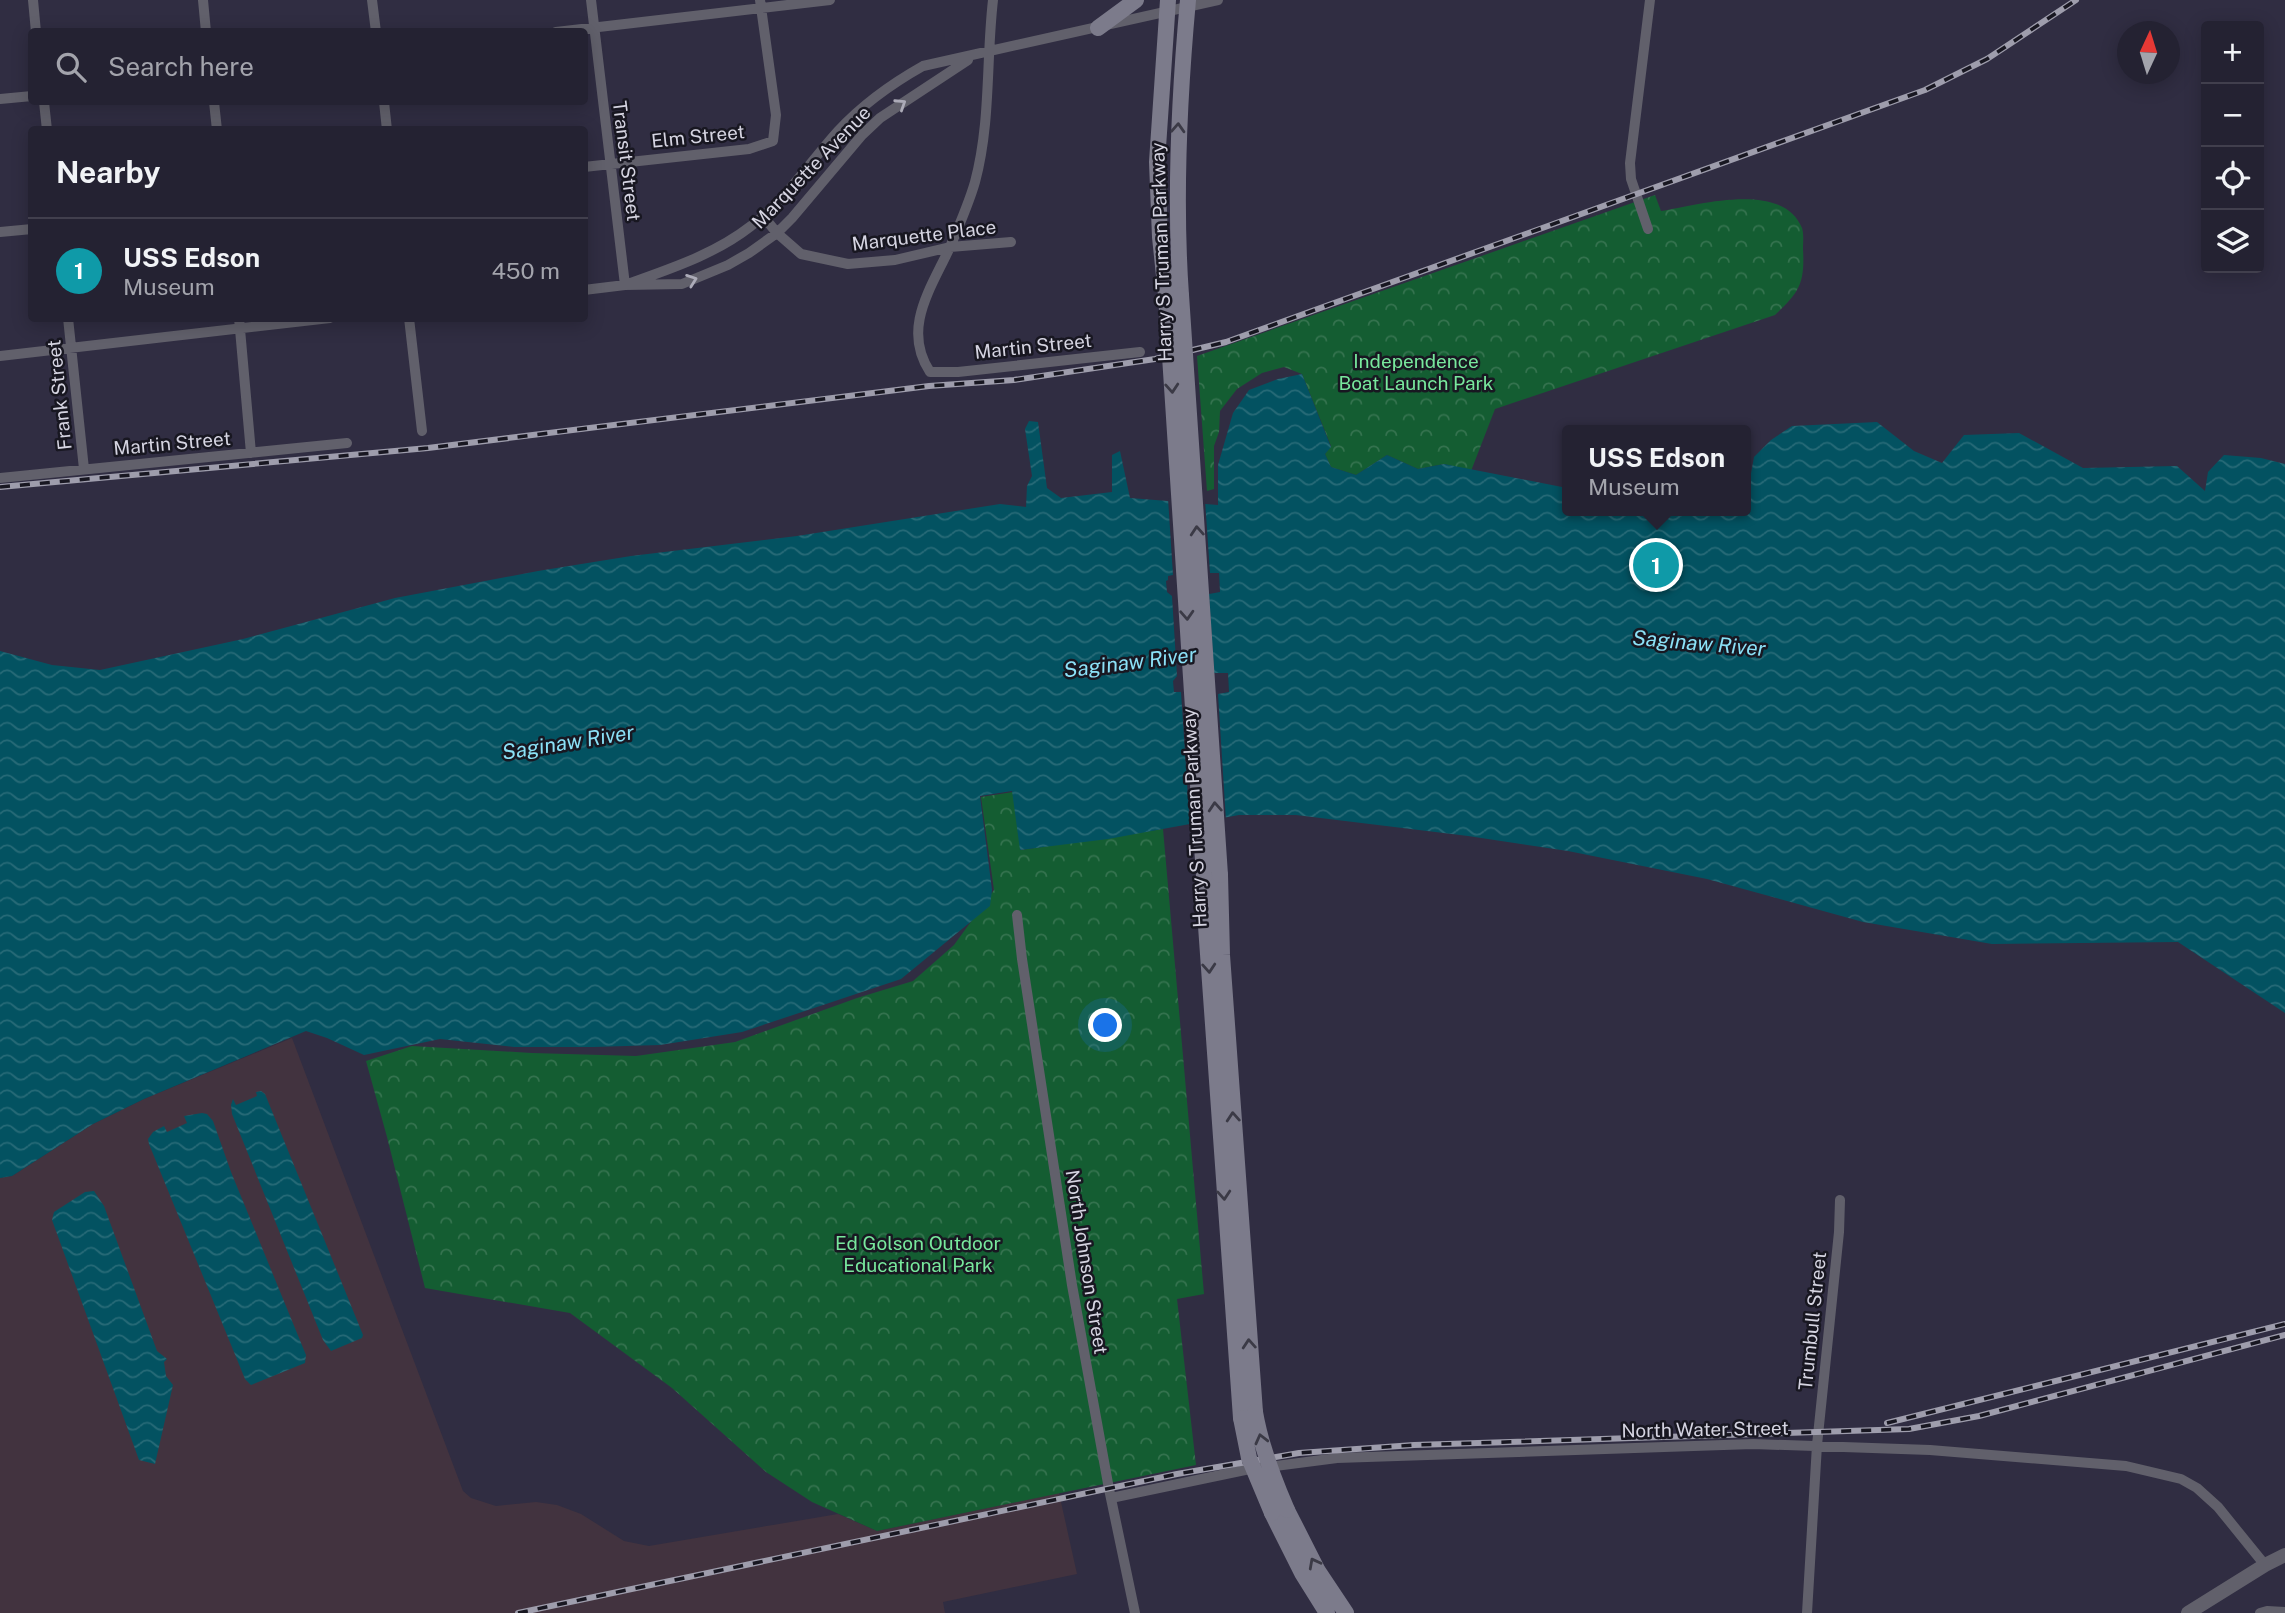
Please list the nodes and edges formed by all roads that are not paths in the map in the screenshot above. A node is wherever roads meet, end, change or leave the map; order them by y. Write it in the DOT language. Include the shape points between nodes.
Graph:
graph roads {
  1 [pos="33,0"];
  2 [pos="203,0"];
  3 [pos="372,0"];
  4 [pos="590,0"];
  5 [pos="830,0"];
  6 [pos="993,0"];
  7 [pos="1136,0"];
  8 [pos="1218,0"];
  9 [pos="1650,0"];
  10 [pos="761,4"];
  11 [pos="1188,4"];
  12 [pos="1167,6"];
  13 [pos="593,26"];
  14 [pos="36,28"];
  15 [pos="206,28"];
  16 [pos="376,28"];
  17 [pos="581,28"];
  18 [pos="1098,28"];
  19 [pos="989,53"];
  20 [pos="973,56"];
  21 [pos="28,96"];
  22 [pos="0,99"];
  23 [pos="44,105"];
  24 [pos="214,105"];
  25 [pos="384,105"];
  26 [pos="47,126"];
  27 [pos="217,126"];
  28 [pos="387,126"];
  29 [pos="609,164"];
  30 [pos="588,167"];
  31 [pos="763,216"];
  32 [pos="28,229"];
  33 [pos="1648,229"];
  34 [pos="0,232"];
  35 [pos="777,233"];
  36 [pos="1011,242"];
  37 [pos="950,247"];
  38 [pos="625,285"];
  39 [pos="588,290"];
  40 [pos="1173,295"];
  41 [pos="69,322"];
  42 [pos="257,322"];
  43 [pos="409,322"];
  44 [pos="239,323"];
  45 [pos="72,347"];
  46 [pos="1140,352"];
  47 [pos="0,356"];
  48 [pos="422,432"];
  49 [pos="347,443"];
  50 [pos="251,453"];
  51 [pos="84,469"];
  52 [pos="0,478"];
  53 [pos="1017,915"];
  54 [pos="1840,1200"];
  55 [pos="1817,1445"];
  56 [pos="1111,1498"];
  57 [pos="1280,1511"];
  58 [pos="2285,1555"];
  59 [pos="2265,1564"];
  60 [pos="2226,1591"];
  61 [pos="2285,1612"];
  62 [pos="1135,1613"];
  63 [pos="1327,1613"];
  64 [pos="1346,1613"];
  65 [pos="1807,1613"];
  66 [pos="2188,1613"];
  67 [pos="2200,1613"];
  68 [pos="2260,1613"];
  1 -- 14 [label="street"];
  2 -- 15 [label="street"];
  3 -- 16 [label="street"];
  4 -- 13 [label="street, Transit Street"];
  5 -- 10 [label="street"];
  6 -- 19 [label="street"];
  7 -- 18 [label="main road"];
  8 -- 11 [label="street, Marquette Avenue"];
  9 -- 33 [label="street" via="1630,163"];
  10 -- 13 [label="street"];
  10 -- 29 [label="street, Elm Street" via="776,115 774,141 749,149"];
  11 -- 12 [label="street, Marquette Avenue"];
  40 -- 11 [label="main road, Harry S Truman Parkway, one-way" via="1180,91"];
  12 -- 18 [label="street, Marquette Avenue"];
  12 -- 40 [label="main road, Harry S Truman Parkway" via="1157,162 1160,237"];
  13 -- 17 [label="street"];
  13 -- 29 [label="street, Transit Street"];
  18 -- 19 [label="street, Marquette Avenue"];
  19 -- 20 [label="street, Marquette Avenue"];
  19 -- 37 [label="street" via="985,135 975,183"];
  20 -- 31 [label="street, Marquette Avenue" via="923,66 880,92"];
  35 -- 20 [label="street, Marquette Avenue, one-way" via="880,118"];
  21 -- 22 [label="street"];
  23 -- 26 [label="street"];
  24 -- 27 [label="street"];
  25 -- 28 [label="street"];
  29 -- 30 [label="street, Elm Street"];
  29 -- 38 [label="street, Transit Street"];
  31 -- 35 [label="street"];
  31 -- 38 [label="street, Marquette Avenue" via="705,254"];
  32 -- 34 [label="street"];
  35 -- 37 [label="street, Marquette Place" via="801,254 848,264 895,260"];
  38 -- 35 [label="street, Marquette Avenue, one-way" via="682,284 728,265"];
  36 -- 37 [label="street, Marquette Place"];
  37 -- 46 [label="street, Martin Street" via="925,295 920,317 922,360 930,372"];
  38 -- 39 [label="street, Marquette Avenue"];
  40 -- 57 [label="main road, Harry S Truman Parkway, bridge" via="1212,875 1222,955 1248,1415"];
  41 -- 45 [label="street, Frank Street"];
  42 -- 44 [label="street"];
  43 -- 48 [label="street"];
  44 -- 45 [label="street"];
  44 -- 50 [label="street"];
  45 -- 47 [label="street"];
  45 -- 51 [label="street, Frank Street"];
  49 -- 50 [label="street, Martin Street"];
  50 -- 51 [label="street, Martin Street"];
  51 -- 52 [label="street, Martin Street"];
  53 -- 56 [label="street, North Johnson Street" via="1072,1285"];
  54 -- 55 [label="street, Trumbull Street"];
  55 -- 56 [label="street, North Water Street" via="1337,1458 1245,1470"];
  55 -- 59 [label="street, North Water Street" via="1930,1450 2161,1473 2197,1488"];
  55 -- 65 [label="street, Trumbull Street"];
  56 -- 62 [label="street, North Johnson Street"];
  57 -- 63 [label="main road, Harry S Truman Parkway" via="1297,1563"];
  64 -- 57 [label="main road, Harry S Truman Parkway, one-way"];
  58 -- 59 [label="street"];
  59 -- 60 [label="street"];
  60 -- 66 [label="street"];
  60 -- 67 [label="street"];
  61 -- 68 [label="street"];
}
